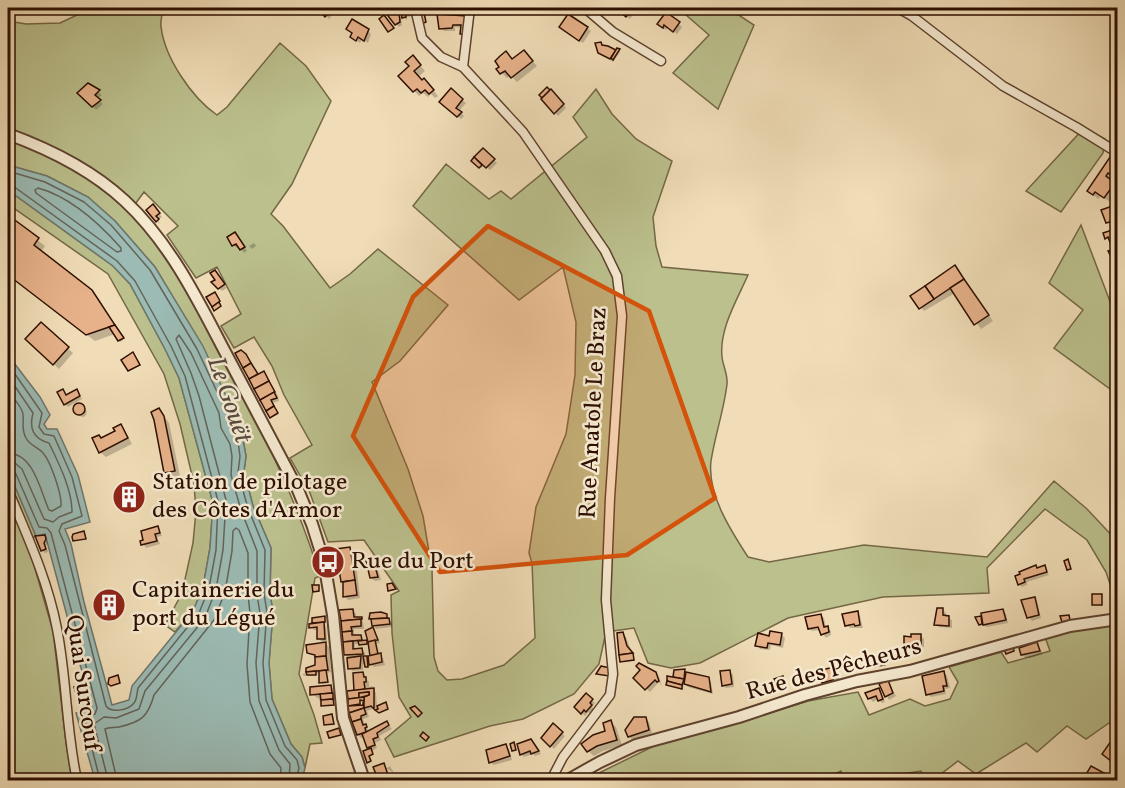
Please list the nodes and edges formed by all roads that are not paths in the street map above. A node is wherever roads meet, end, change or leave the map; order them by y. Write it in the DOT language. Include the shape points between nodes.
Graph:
graph roads {
  1 [pos="415,8"];
  2 [pos="470,8"];
  3 [pos="585,8"];
  4 [pos="898,8"];
  5 [pos="661,61"];
  6 [pos="463,67"];
  7 [pos="8,134"];
  8 [pos="1118,153"];
  9 [pos="8,490"];
  10 [pos="1118,618"];
  11 [pos="77,780"];
  12 [pos="364,780"];
  13 [pos="551,780"];
  14 [pos="568,780"];
  1 -- 6 [label="street, Rue Anatole Le Braz" via="422,38 441,57"];
  2 -- 6 [label="street"];
  3 -- 5 [label="street" via="613,32"];
  4 -- 8 [label="street" via="1003,86"];
  6 -- 13 [label="street, Rue Anatole Le Braz" via="523,132 605,251 617,276 622,316 607,548 606,600 613,674 609,694"];
  7 -- 12 [label="street" via="57,155 125,201 170,253 192,289 312,524 329,588 343,718"];
  9 -- 11 [label="street, Quai Surcouf" via="57,626"];
  10 -- 14 [label="street, Rue des Pêcheurs" via="1070,626 910,671 805,695 650,741"];
}
